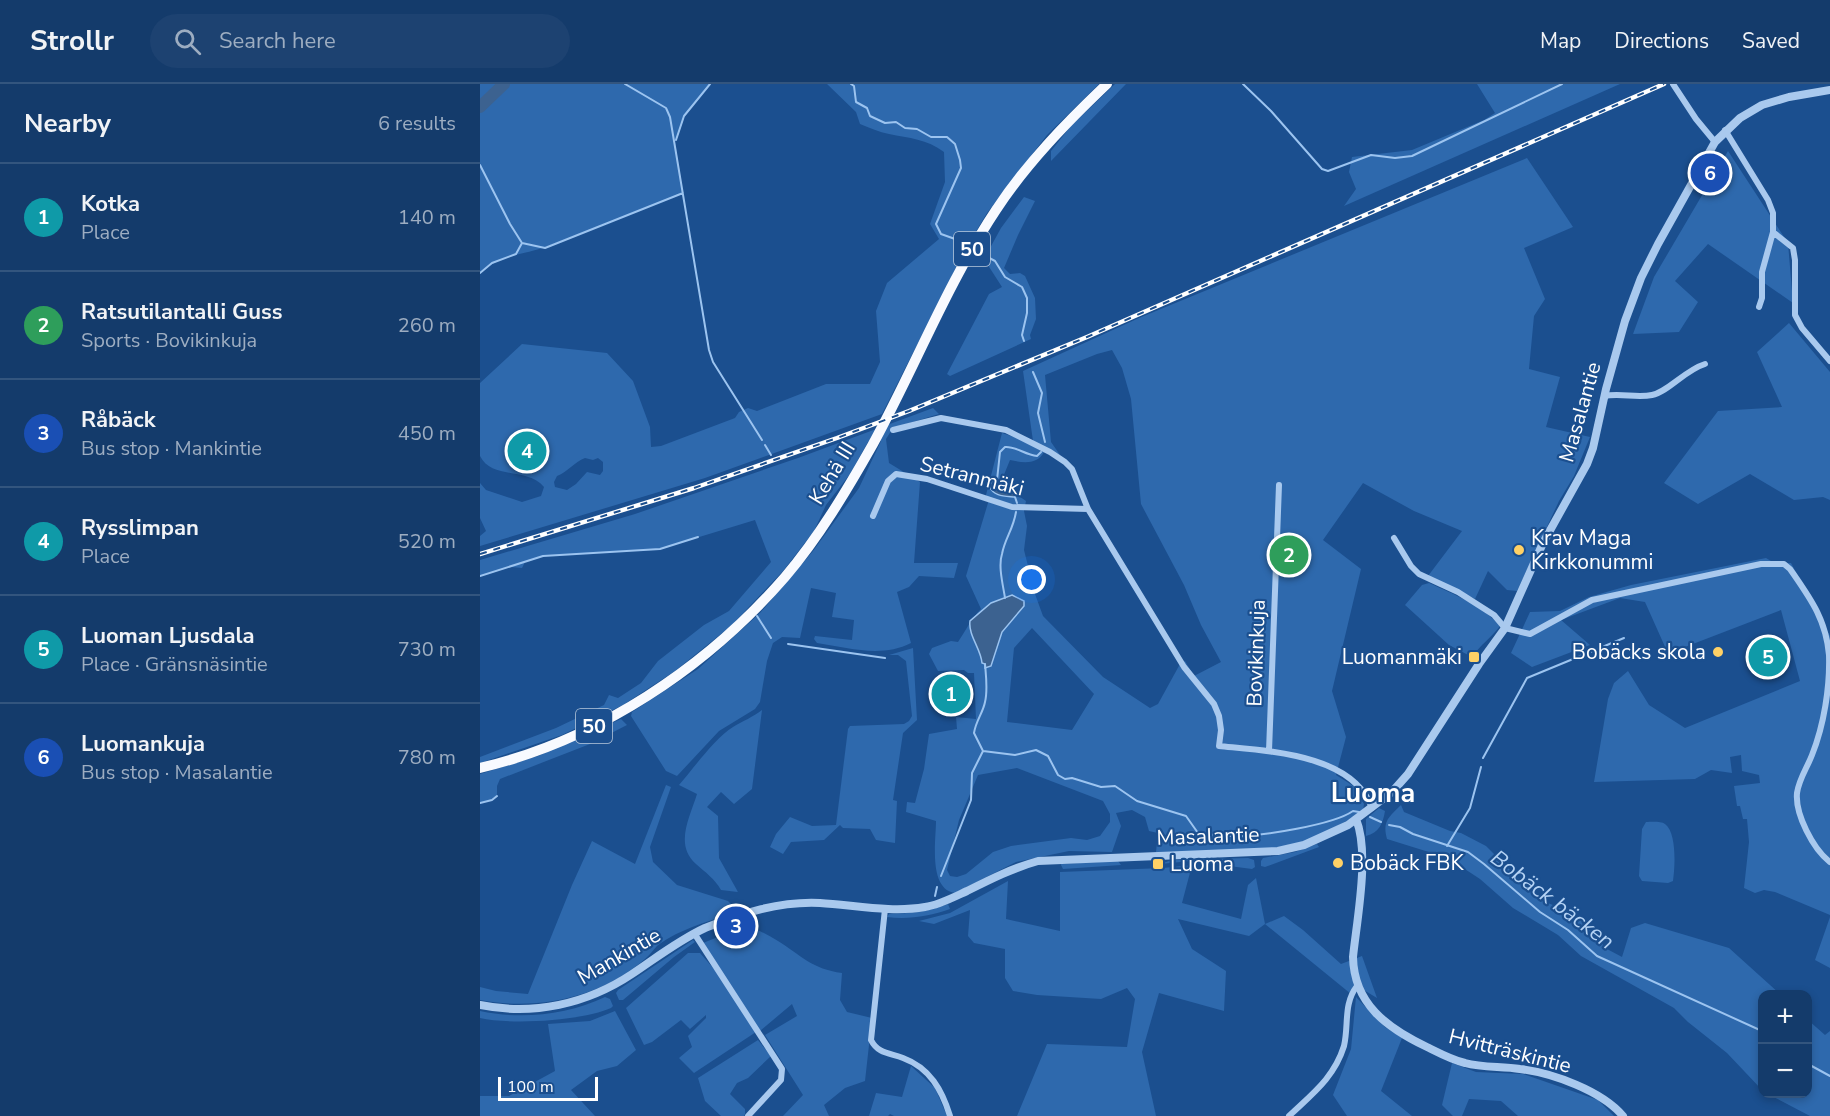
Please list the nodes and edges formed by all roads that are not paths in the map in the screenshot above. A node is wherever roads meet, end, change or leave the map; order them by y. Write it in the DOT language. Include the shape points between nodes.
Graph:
graph roads {
  1 [pos="1107,84"];
  2 [pos="1673,84"];
  3 [pos="1830,90"];
  4 [pos="1725,130"];
  5 [pos="1715,142"];
  6 [pos="1773,232"];
  7 [pos="1759,307"];
  8 [pos="1830,361"];
  9 [pos="1705,364"];
  10 [pos="1604,396"];
  11 [pos="893,430"];
  12 [pos="1279,485"];
  13 [pos="1088,509"];
  14 [pos="873,516"];
  15 [pos="1394,538"];
  16 [pos="1505,628"];
  17 [pos="1829,656"];
  18 [pos="1269,751"];
  19 [pos="480,768"];
  20 [pos="1372,808"];
  21 [pos="1356,819"];
  22 [pos="1830,862"];
  23 [pos="885,909"];
  24 [pos="735,917"];
  25 [pos="694,933"];
  26 [pos="1357,986"];
  27 [pos="480,1005"];
  28 [pos="748,1116"];
  29 [pos="950,1116"];
  30 [pos="1289,1116"];
  31 [pos="1623,1116"];
  1 -- 19 [label="highway, Kehä III / 50" via="1040,152 997,208 838,504 810,546 763,601 715,646 669,681 599,724"];
  2 -- 5 [label="street"];
  3 -- 4 [label="street, Masalantie" via="1762,105"];
  4 -- 5 [label="street, Masalantie"];
  4 -- 6 [label="street" via="1768,200"];
  5 -- 10 [label="street, Masalantie" via="1641,278"];
  6 -- 7 [label="street" via="1761,272"];
  6 -- 8 [label="street" via="1792,248 1796,315"];
  9 -- 10 [label="street" via="1694,367 1661,392"];
  10 -- 16 [label="street, Masalantie" via="1587,464 1543,543"];
  11 -- 13 [label="street" via="941,418 1006,430 1065,462 1072,469"];
  12 -- 18 [label="street, Bovikinkuja"];
  13 -- 14 [label="street, Setranmäki" via="1012,507 927,479 896,474 888,481"];
  13 -- 18 [label="street" via="1184,667 1214,704 1221,730 1219,746"];
  15 -- 16 [label="street" via="1419,574 1458,592 1494,615"];
  16 -- 17 [label="street" via="1530,634 1592,600 1761,564 1784,564 1818,610"];
  16 -- 20 [label="street, Masalantie" via="1408,774"];
  17 -- 22 [label="street" via="1823,716 1813,754 1799,783 1797,803 1810,837"];
  18 -- 20 [label="street" via="1340,772 1360,786"];
  20 -- 21 [label="street, Masalantie"];
  21 -- 23 [label="street, Masalantie" via="1328,835 1278,851 1038,861 926,907"];
  21 -- 26 [label="street, Hvitträskintie" via="1363,857 1353,957"];
  23 -- 24 [label="street, Masalantie" via="789,904"];
  23 -- 29 [label="street" via="871,1040 881,1052 923,1068 934,1080"];
  24 -- 25 [label="street, Mankintie"];
  25 -- 27 [label="street, Mankintie" via="622,980 585,998 527,1009"];
  25 -- 28 [label="street" via="782,1069 781,1080"];
  26 -- 30 [label="street" via="1348,1004 1344,1044 1330,1077"];
  26 -- 31 [label="street, Hvitträskintie" via="1375,1013 1407,1038 1465,1063 1539,1072 1587,1089 1615,1106"];
}
